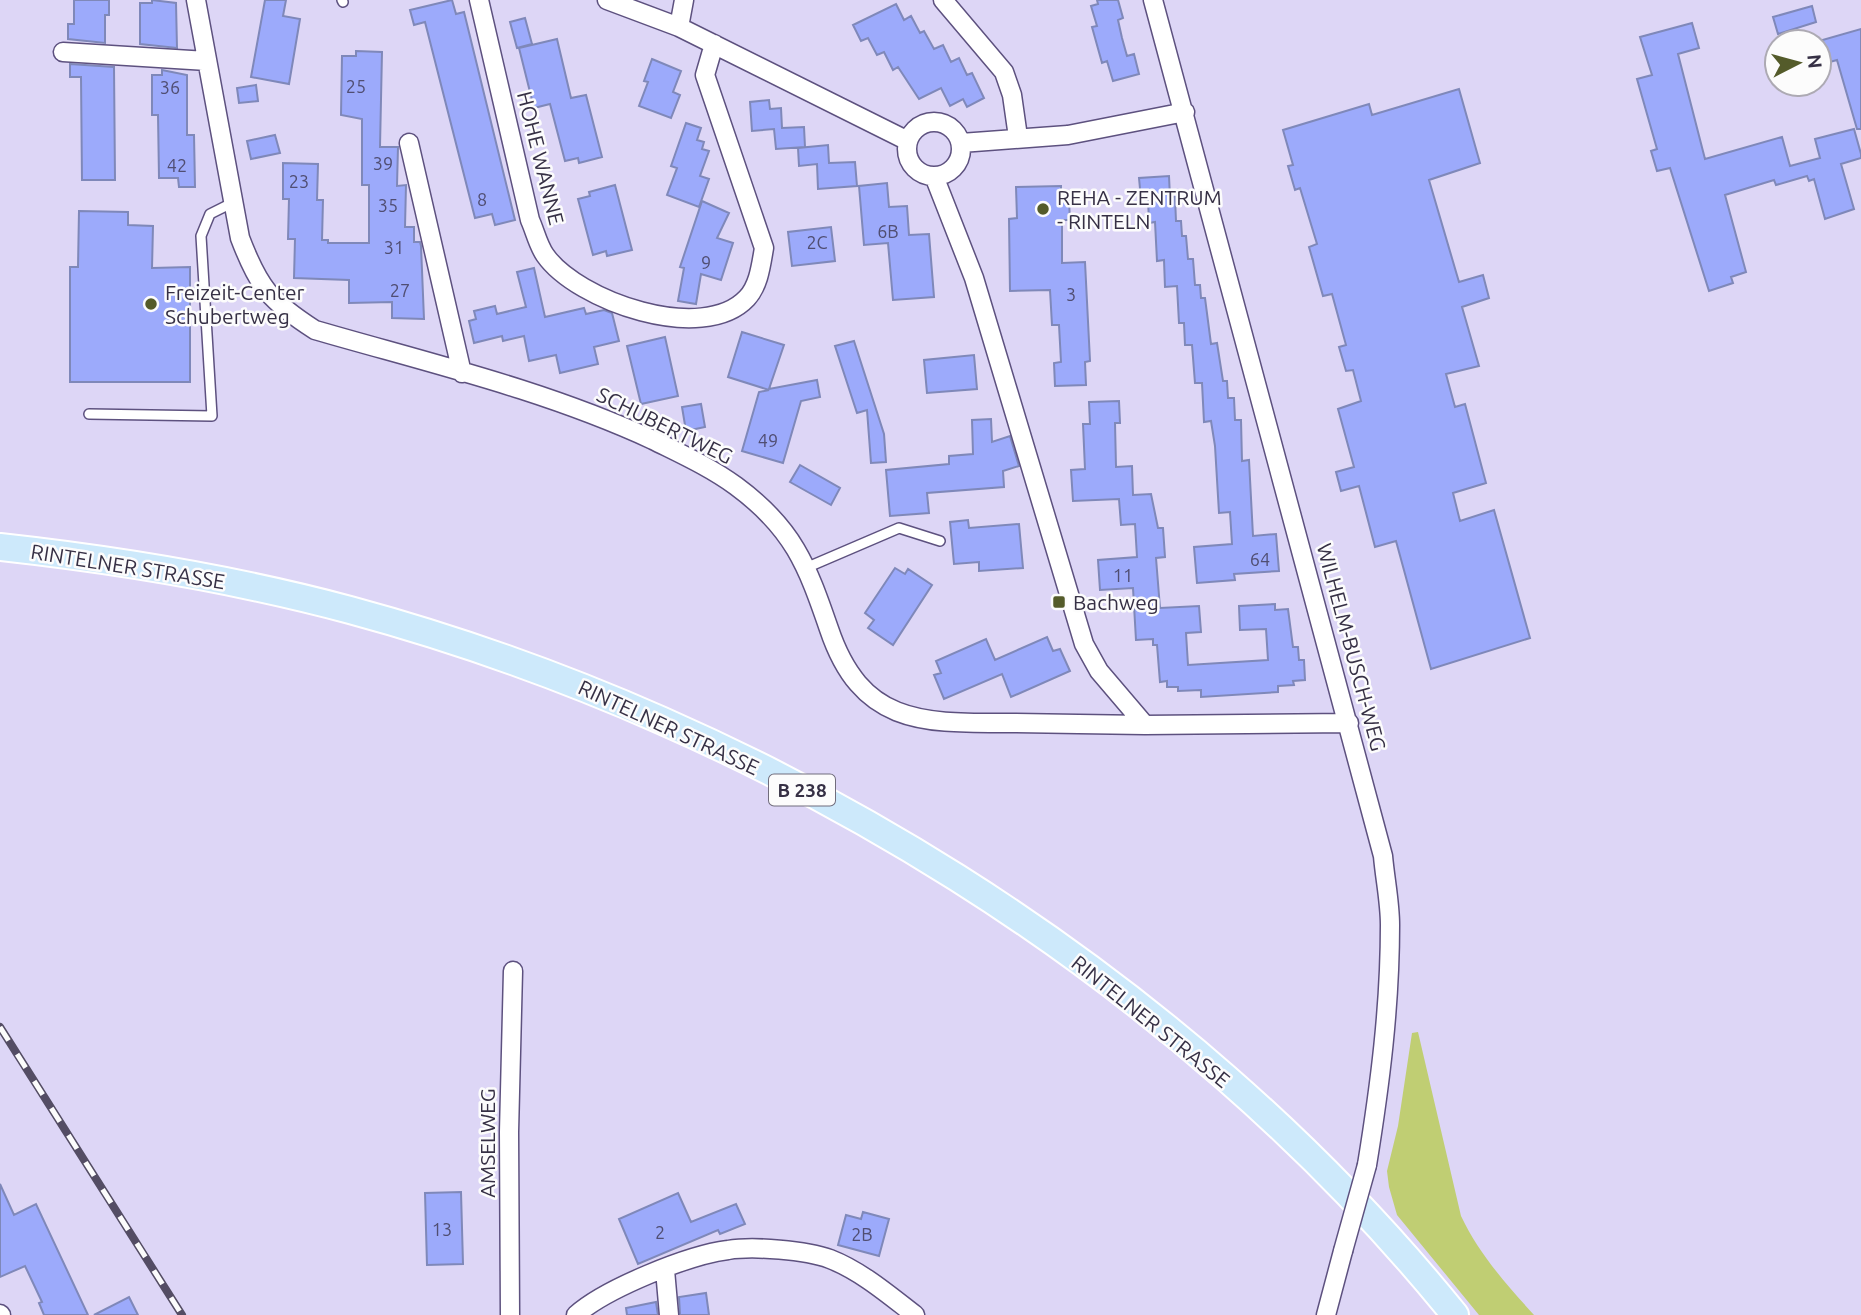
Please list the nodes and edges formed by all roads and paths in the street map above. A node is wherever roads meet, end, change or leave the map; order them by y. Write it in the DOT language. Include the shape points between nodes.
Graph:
graph roads {
  1 [pos="196,0"];
  2 [pos="479,0"];
  3 [pos="607,0"];
  4 [pos="684,0"];
  5 [pos="943,0"];
  6 [pos="1153,0"];
  7 [pos="679,27"];
  8 [pos="713,44"];
  9 [pos="63,52"];
  10 [pos="207,61"];
  11 [pos="1185,111"];
  12 [pos="1017,137"];
  13 [pos="908,141"];
  14 [pos="409,143"];
  15 [pos="961,143"];
  16 [pos="934,176"];
  17 [pos="233,202"];
  18 [pos="462,373"];
  19 [pos="89,414"];
  20 [pos="940,541"];
  21 [pos="0,547"];
  22 [pos="808,567"];
  23 [pos="1349,723"];
  24 [pos="1145,725"];
  25 [pos="513,971"];
  26 [pos="664,1270"];
  27 [pos="889,1296"];
  28 [pos="510,1315"];
  29 [pos="576,1315"];
  30 [pos="669,1315"];
  31 [pos="887,1315"];
  32 [pos="915,1315"];
  33 [pos="1326,1315"];
  34 [pos="1455,1315"];
  1 -- 10 [label="street, SCHUBERTWEG"];
  2 -- 8 [label="street, HOHE WANNE" via="530,220 544,255 575,284 615,303 657,314 704,319 727,313 748,298 760,275 764,248 705,75"];
  3 -- 7 [label="street"];
  4 -- 7 [label="street"];
  5 -- 12 [label="street" via="1004,72 1012,94"];
  6 -- 11 [label="street, WILHELM-BUSCH-WEG"];
  7 -- 8 [label="street"];
  8 -- 13 [label="street"];
  9 -- 10 [label="street"];
  10 -- 17 [label="street, SCHUBERTWEG"];
  11 -- 12 [label="street" via="1068,135"];
  11 -- 23 [label="street, WILHELM-BUSCH-WEG"];
  12 -- 15 [label="street"];
  13 -- 15 [label="street" via="915,129 940,122 951,128"];
  13 -- 16 [label="street" via="911,163"];
  14 -- 18 [label="street"];
  15 -- 16 [label="street" via="954,168"];
  16 -- 24 [label="street" via="974,278 1084,644 1099,671"];
  17 -- 18 [label="street, SCHUBERTWEG" via="253,271 272,300 289,313 315,330"];
  17 -- 19 [label="lane" via="210,214 201,236 212,416"];
  18 -- 22 [label="street, SCHUBERTWEG" via="567,404 693,459 736,486 774,519"];
  20 -- 22 [label="lane" via="900,528"];
  21 -- 34 [label="main road, RINTELNER STRASSE / B 238" via="130,562 228,581 351,610 455,642 566,680 654,717 828,803 1008,912 1147,1013 1294,1142 1409,1260"];
  22 -- 24 [label="street, SCHUBERTWEG" via="835,648 854,681 878,703 905,716 941,723"];
  23 -- 24 [label="street"];
  23 -- 33 [label="street, WILHELM-BUSCH-WEG, bridge" via="1383,856 1390,922 1384,1059 1367,1166"];
  25 -- 28 [label="street, AMSELWEG"];
  26 -- 27 [label="street" via="730,1249 778,1250 828,1258"];
  26 -- 29 [label="street" via="593,1299"];
  26 -- 30 [label="street"];
  27 -- 31 [label="street"];
  27 -- 32 [label="street"];
}
